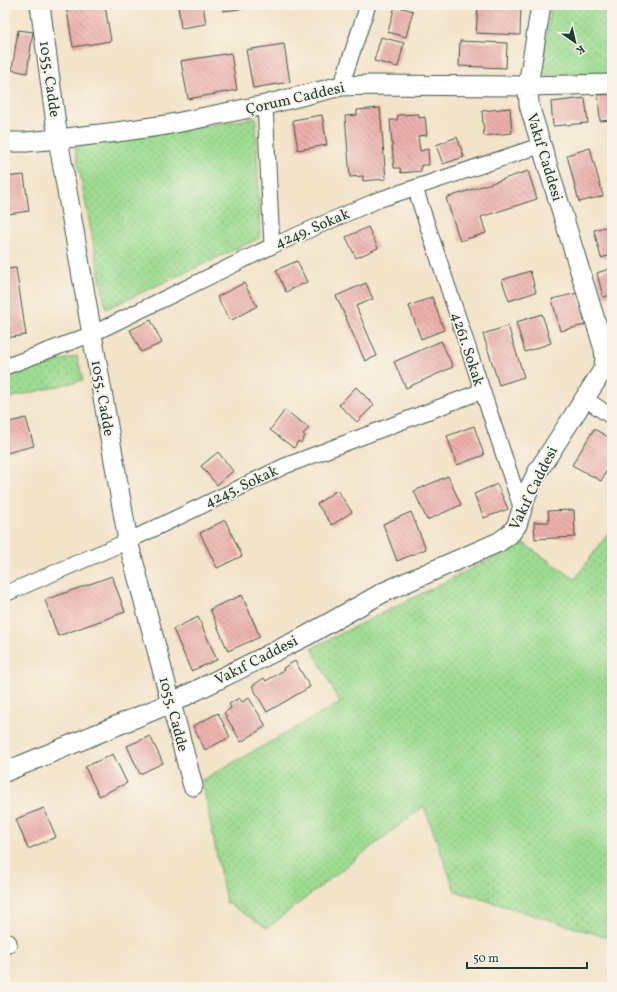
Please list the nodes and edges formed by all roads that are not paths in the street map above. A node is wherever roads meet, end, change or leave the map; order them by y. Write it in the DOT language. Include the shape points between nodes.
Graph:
graph roads {
  1 [pos="40,5"];
  2 [pos="368,5"];
  3 [pos="541,5"];
  4 [pos="612,84"];
  5 [pos="341,86"];
  6 [pos="528,86"];
  7 [pos="266,105"];
  8 [pos="58,139"];
  9 [pos="5,142"];
  10 [pos="542,145"];
  11 [pos="415,188"];
  12 [pos="272,246"];
  13 [pos="92,334"];
  14 [pos="5,367"];
  15 [pos="482,390"];
  16 [pos="584,398"];
  17 [pos="612,417"];
  18 [pos="522,510"];
  19 [pos="128,541"];
  20 [pos="5,594"];
  21 [pos="171,703"];
  22 [pos="5,772"];
  23 [pos="193,786"];
  1 -- 8 [label="street, 1055. Cadde"];
  2 -- 5 [label="street"];
  3 -- 6 [label="street, Vakıf Caddesi"];
  4 -- 6 [label="street, Çorum Caddesi"];
  5 -- 6 [label="street, Çorum Caddesi"];
  5 -- 7 [label="street, Çorum Caddesi"];
  6 -- 10 [label="street, Vakıf Caddesi" via="529,104"];
  7 -- 8 [label="street, Çorum Caddesi" via="166,125"];
  7 -- 12 [label="street"];
  8 -- 9 [label="street, Çorum Caddesi"];
  8 -- 13 [label="street, 1055. Cadde"];
  10 -- 11 [label="street, 4249. Sokak"];
  10 -- 16 [label="street, Vakıf Caddesi" via="604,349 603,370"];
  11 -- 12 [label="street, 4249. Sokak" via="378,200"];
  11 -- 15 [label="street, 4261. Sokak"];
  12 -- 13 [label="street, 4249. Sokak"];
  13 -- 14 [label="street, 4249. Sokak"];
  13 -- 19 [label="street, 1055. Cadde"];
  15 -- 18 [label="street, 4261. Sokak"];
  15 -- 19 [label="street, 4245. Sokak" via="285,466"];
  16 -- 17 [label="street"];
  16 -- 18 [label="street, Vakıf Caddesi" via="538,471"];
  18 -- 21 [label="street, Vakıf Caddesi" via="518,525 499,542 384,592 306,636"];
  19 -- 20 [label="street, 4245. Sokak"];
  19 -- 21 [label="street, 1055. Cadde"];
  21 -- 22 [label="street, Vakıf Caddesi"];
  21 -- 23 [label="street, 1055. Cadde"];
}
